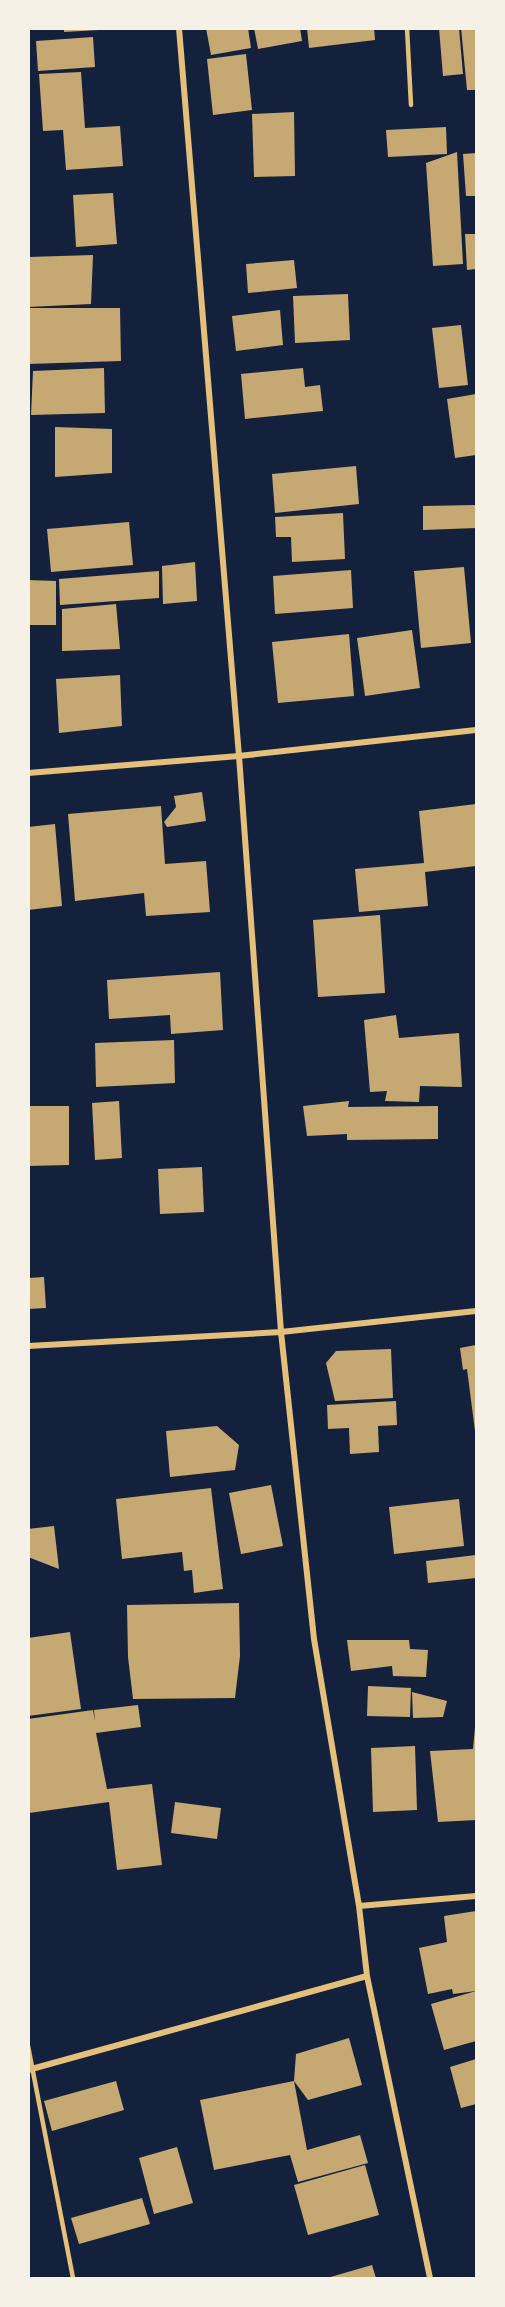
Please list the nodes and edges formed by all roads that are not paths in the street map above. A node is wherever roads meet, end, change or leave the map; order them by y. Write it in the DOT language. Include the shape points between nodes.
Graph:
graph roads {
  1 [pos="179,28"];
  2 [pos="407,28"];
  3 [pos="411,105"];
  4 [pos="477,730"];
  5 [pos="238,756"];
  6 [pos="28,773"];
  7 [pos="477,1311"];
  8 [pos="281,1332"];
  9 [pos="28,1346"];
  10 [pos="477,1896"];
  11 [pos="359,1906"];
  12 [pos="367,1976"];
  13 [pos="28,2046"];
  14 [pos="31,2070"];
  15 [pos="73,2278"];
  16 [pos="430,2278"];
  1 -- 5 [label="street"];
  2 -- 3 [label="lane"];
  4 -- 5 [label="street"];
  5 -- 6 [label="street"];
  5 -- 8 [label="street"];
  7 -- 8 [label="street"];
  8 -- 9 [label="street"];
  8 -- 11 [label="street" via="314,1639"];
  10 -- 11 [label="street"];
  11 -- 12 [label="street"];
  12 -- 14 [label="street"];
  12 -- 16 [label="street"];
  13 -- 14 [label="lane"];
  14 -- 15 [label="lane"];
}
